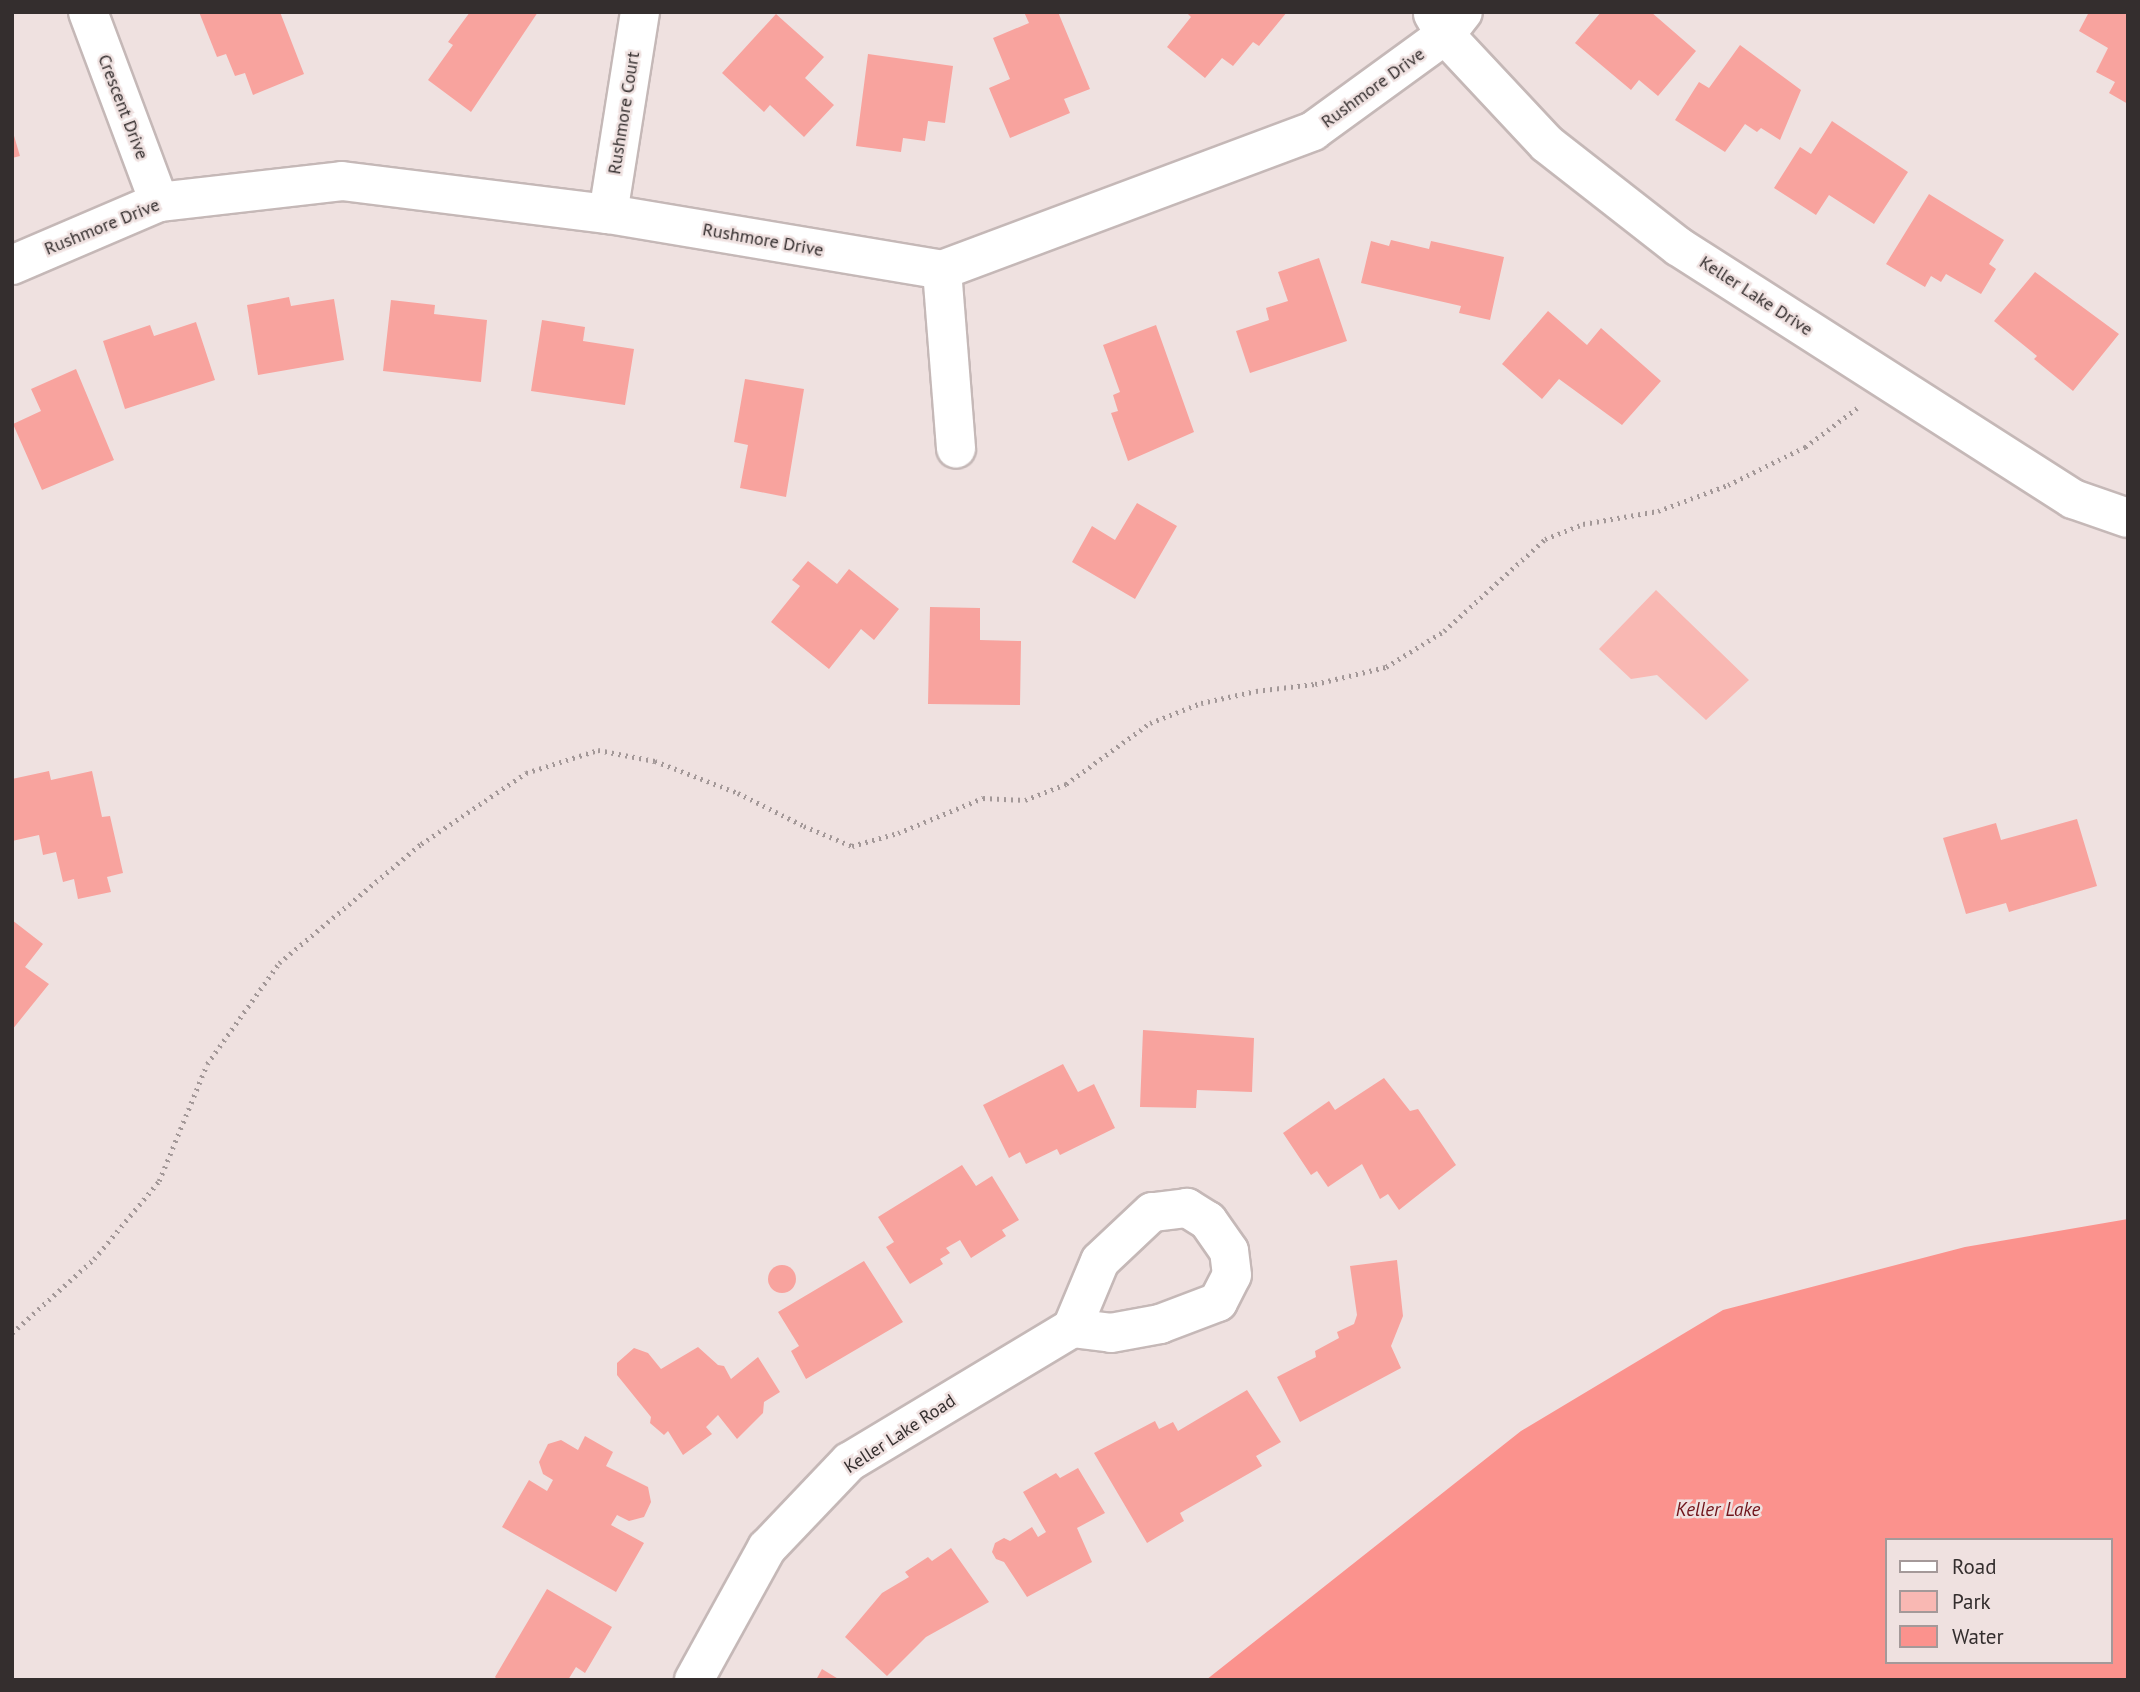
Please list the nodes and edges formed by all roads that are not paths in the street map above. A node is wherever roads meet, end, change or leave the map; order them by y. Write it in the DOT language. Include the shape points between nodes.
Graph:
graph roads {
  1 [pos="88,12"];
  2 [pos="640,12"];
  3 [pos="1447,20"];
  4 [pos="159,202"];
  5 [pos="608,214"];
  6 [pos="12,265"];
  7 [pos="942,270"];
  8 [pos="956,447"];
  9 [pos="2128,518"];
  10 [pos="1072,1328"];
  11 [pos="694,1680"];
  1 -- 4 [label="street, Crescent Drive"];
  2 -- 5 [label="street, Rushmore Court"];
  3 -- 7 [label="street, Rushmore Drive" via="1313,131"];
  3 -- 9 [label="street, Keller Lake Drive" via="1547,144 1679,247 2073,499"];
  4 -- 5 [label="street, Rushmore Drive" via="342,181"];
  4 -- 6 [label="street, Rushmore Drive"];
  5 -- 7 [label="street, Rushmore Drive"];
  7 -- 8 [label="street"];
  10 -- 11 [label="street, Keller Lake Road" via="849,1462 767,1548"];
}
